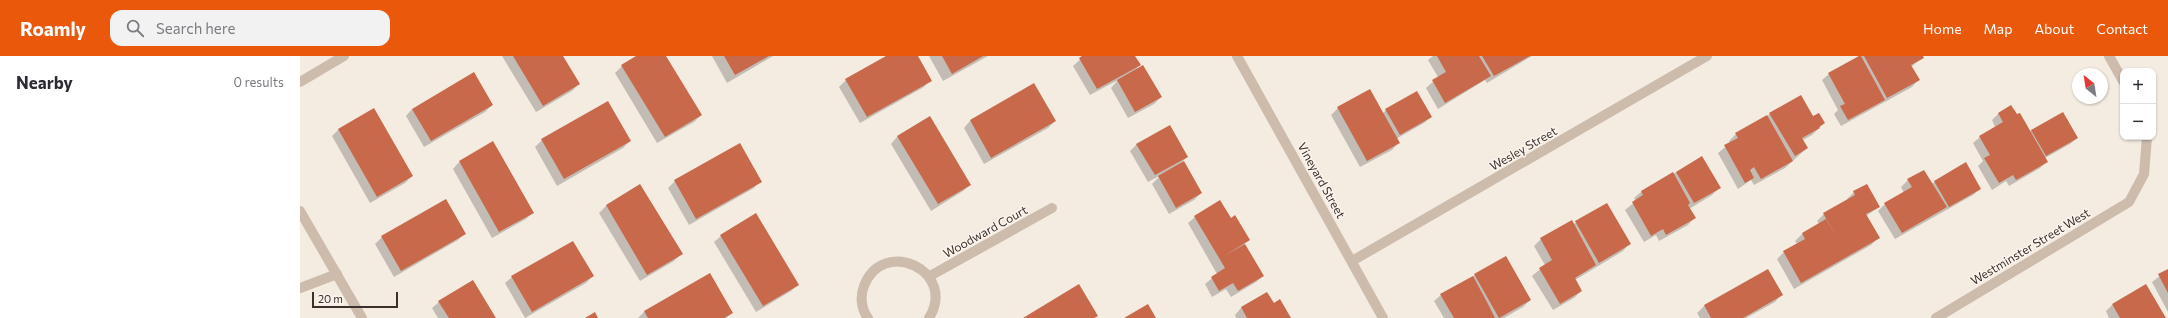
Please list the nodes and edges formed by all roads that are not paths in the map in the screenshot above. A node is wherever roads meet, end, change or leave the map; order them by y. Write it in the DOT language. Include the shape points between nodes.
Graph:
graph roads {
  1 [pos="344,56"];
  2 [pos="1237,56"];
  3 [pos="1707,56"];
  4 [pos="2109,56"];
  5 [pos="2120,76"];
  6 [pos="300,82"];
  7 [pos="2147,140"];
  8 [pos="1052,208"];
  9 [pos="300,211"];
  10 [pos="1352,261"];
  11 [pos="337,274"];
  12 [pos="930,276"];
  13 [pos="300,288"];
  14 [pos="864,317"];
  15 [pos="362,318"];
  16 [pos="929,318"];
  17 [pos="1383,318"];
  18 [pos="1936,318"];
  1 -- 6 [label="street"];
  2 -- 10 [label="street, Vineyard Street"];
  3 -- 10 [label="street, Wesley Street"];
  4 -- 5 [label="street"];
  7 -- 18 [label="street, Westminster Street West" via="2144,174 2129,202"];
  8 -- 12 [label="street, Woodward Court"];
  9 -- 11 [label="street"];
  10 -- 17 [label="street, Vineyard Street"];
  11 -- 13 [label="street"];
  11 -- 15 [label="street"];
  12 -- 14 [label="street" via="920,268 897,261 875,270 867,279 862,291"];
  12 -- 16 [label="street" via="936,299"];
}
